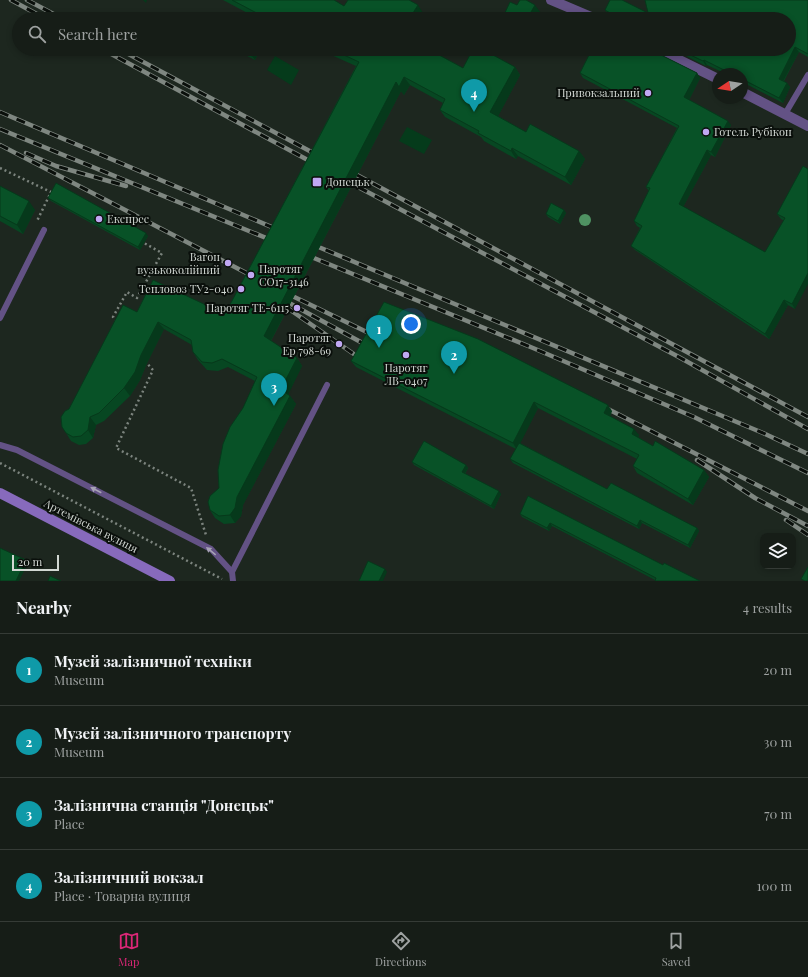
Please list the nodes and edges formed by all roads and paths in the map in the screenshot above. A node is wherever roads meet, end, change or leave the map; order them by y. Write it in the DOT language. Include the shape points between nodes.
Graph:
graph roads {
  1 [pos="551,0"];
  2 [pos="579,12"];
  3 [pos="671,56"];
  4 [pos="808,75"];
  5 [pos="712,76"];
  6 [pos="748,95"];
  7 [pos="785,114"];
  8 [pos="808,126"];
  9 [pos="0,168"];
  10 [pos="51,192"];
  11 [pos="44,230"];
  12 [pos="144,243"];
  13 [pos="0,318"];
  14 [pos="117,322"];
  15 [pos="142,357"];
  16 [pos="327,385"];
  17 [pos="0,445"];
  18 [pos="0,463"];
  19 [pos="0,493"];
  20 [pos="211,539"];
  21 [pos="232,572"];
  22 [pos="170,581"];
  23 [pos="226,581"];
  24 [pos="233,581"];
  1 -- 2 [label="street"];
  3 -- 5 [label="street"];
  4 -- 7 [label="lane"];
  6 -- 7 [label="street"];
  7 -- 8 [label="street"];
  9 -- 10 [label="path"];
  11 -- 13 [label="lane"];
  12 -- 14 [label="path" via="162,253 137,298 127,292 113,317"];
  15 -- 20 [label="path" via="153,370 116,448 191,488 206,534"];
  16 -- 21 [label="lane"];
  21 -- 17 [label="lane, one-way" via="211,549 17,450"];
  18 -- 23 [label="path"];
  19 -- 22 [label="main road, Артемівська вулиця"];
  21 -- 24 [label="lane"];
}
